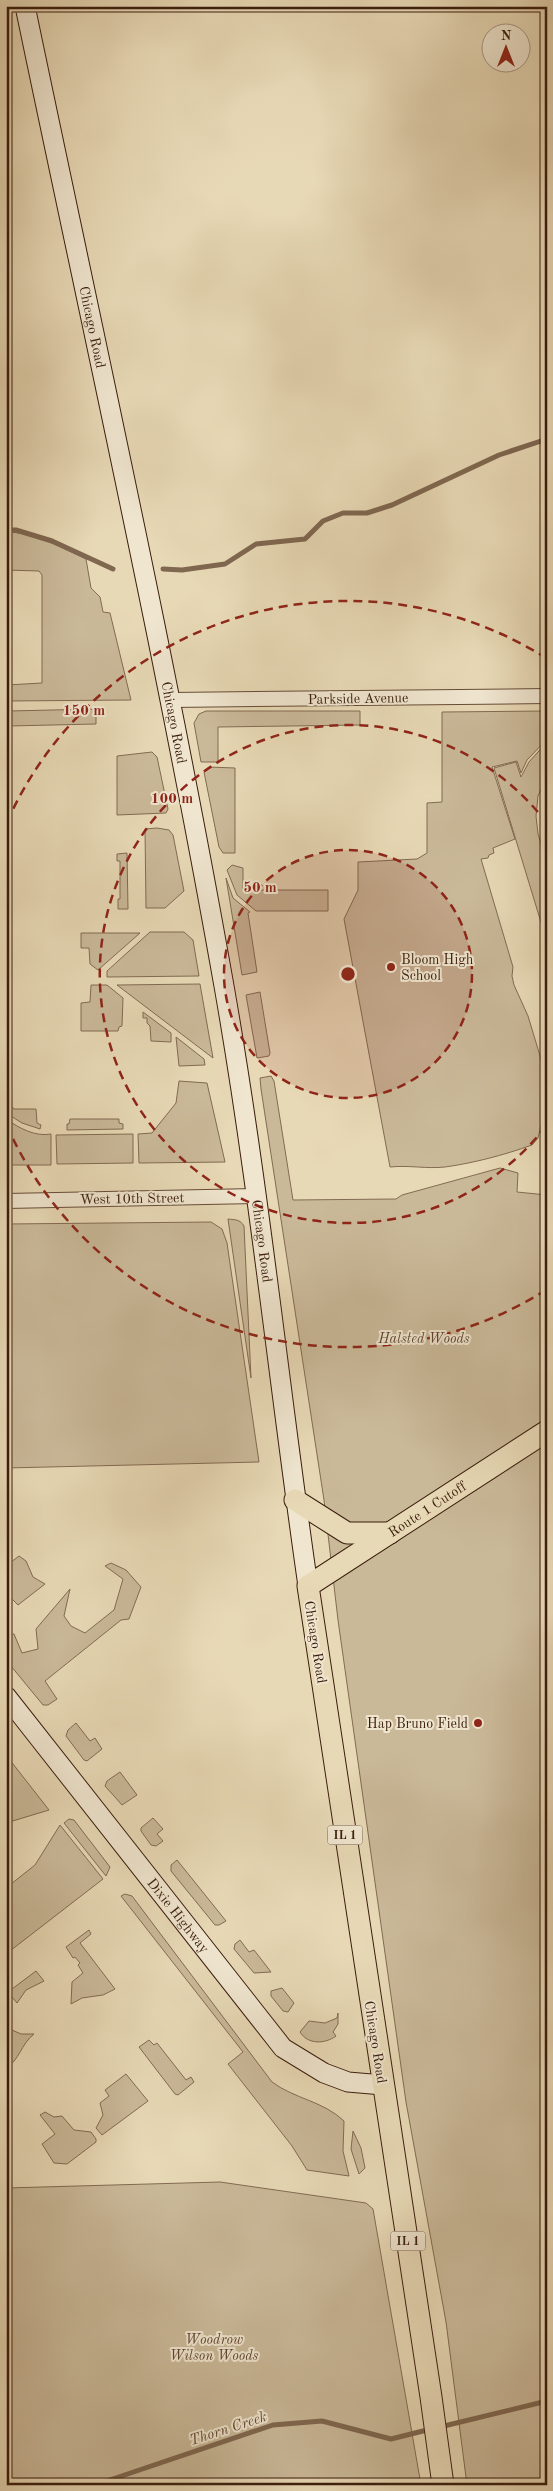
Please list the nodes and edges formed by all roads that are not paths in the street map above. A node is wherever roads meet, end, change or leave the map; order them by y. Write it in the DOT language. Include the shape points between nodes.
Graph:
graph roads {
  1 [pos="25,6"];
  2 [pos="547,696"];
  3 [pos="170,700"];
  4 [pos="257,1196"];
  5 [pos="6,1201"];
  6 [pos="547,1431"];
  7 [pos="295,1500"];
  8 [pos="390,1532"];
  9 [pos="308,1586"];
  10 [pos="6,1696"];
  11 [pos="383,2085"];
  12 [pos="443,2485"];
  1 -- 3 [label="street, Chicago Road"];
  2 -- 3 [label="street, Parkside Avenue"];
  3 -- 4 [label="street, Chicago Road" via="224,988"];
  4 -- 5 [label="street, West 10th Street"];
  4 -- 7 [label="street, Chicago Road"];
  6 -- 8 [label="main road, Route 1 Cutoff"];
  7 -- 8 [label="main road" via="347,1532"];
  7 -- 9 [label="street, Chicago Road"];
  8 -- 9 [label="main road, Route 1 Cutoff"];
  9 -- 11 [label="main road, Chicago Road / IL 1"];
  10 -- 11 [label="street, Dixie Highway" via="283,2048 324,2073 348,2082"];
  11 -- 12 [label="main road, Chicago Road / IL 1"];
}
